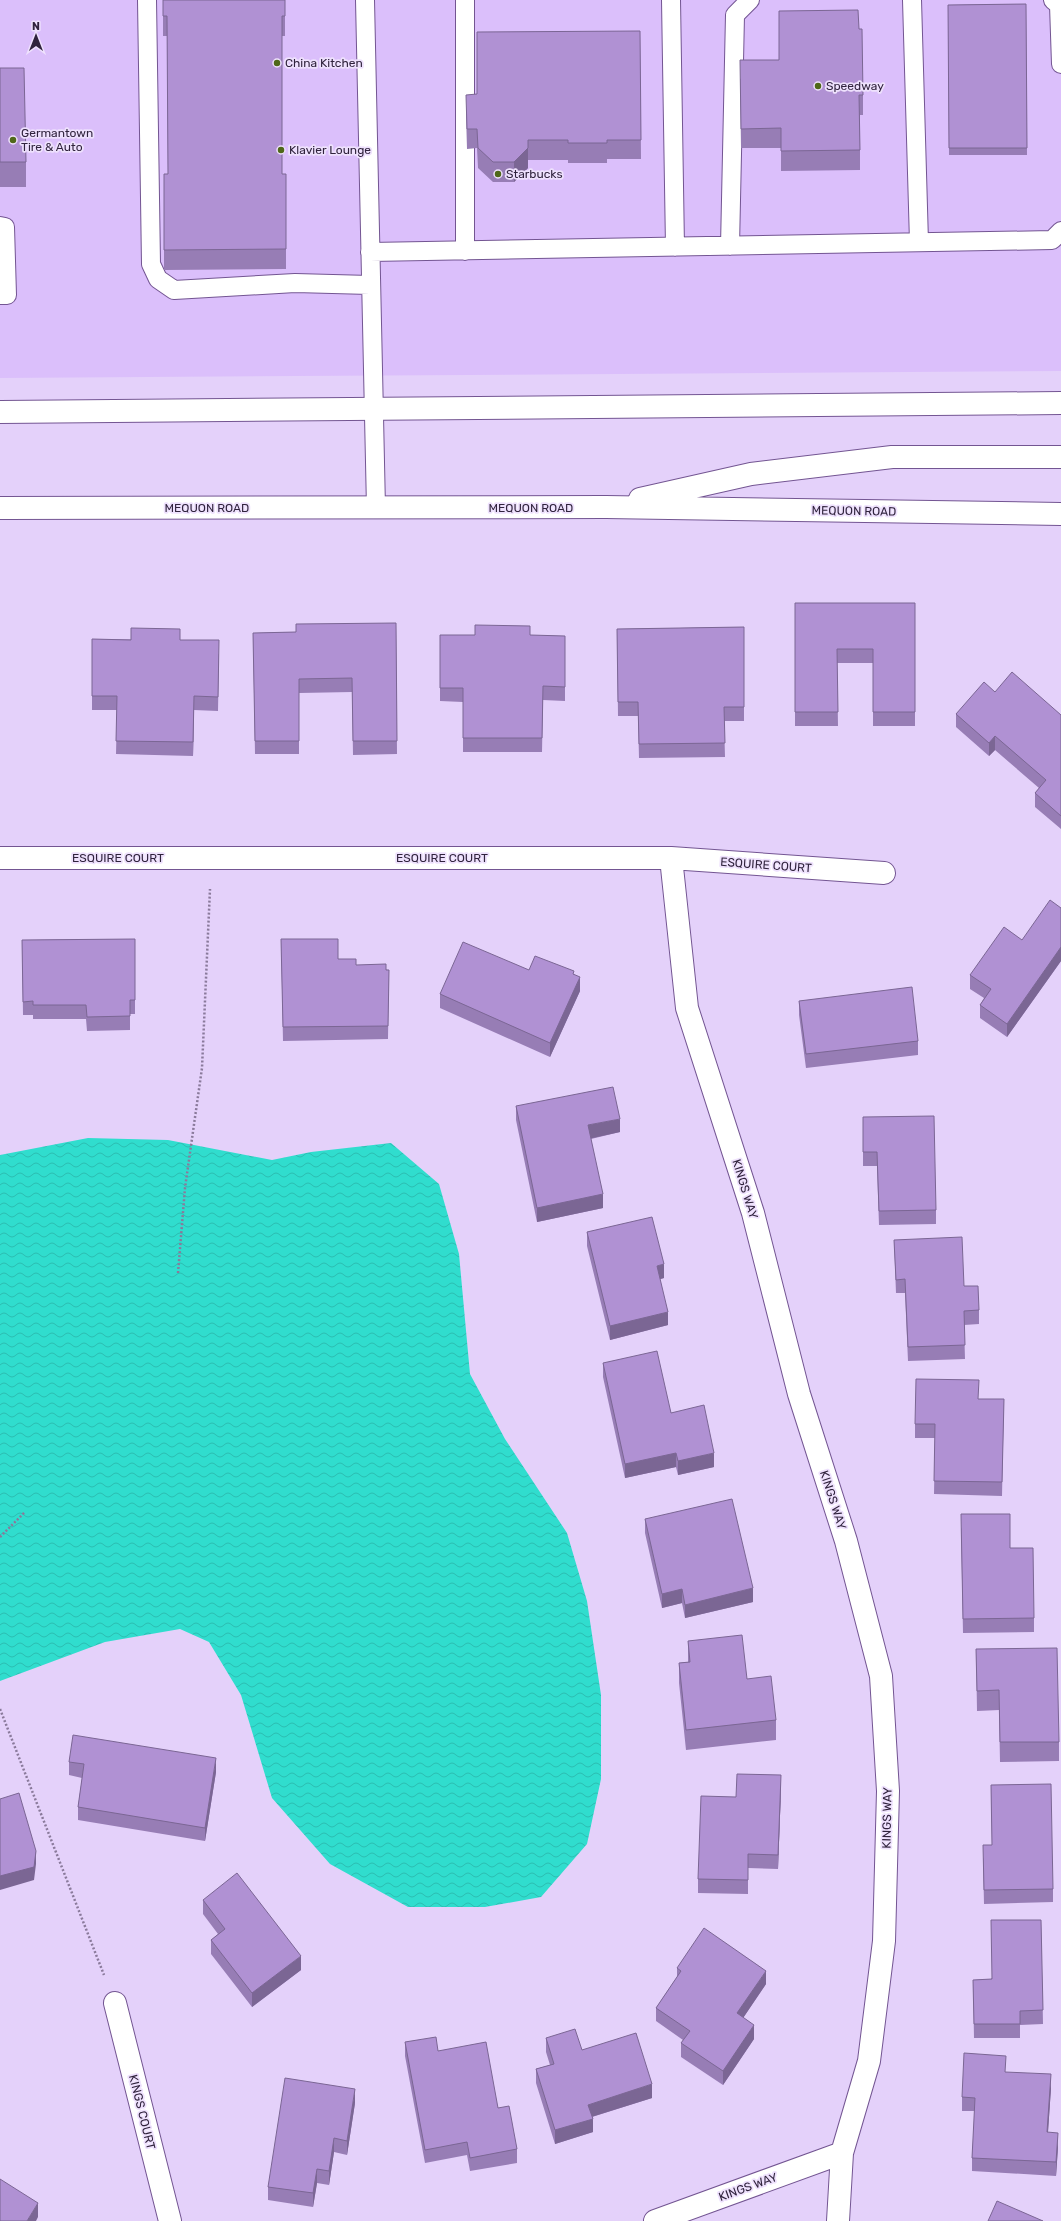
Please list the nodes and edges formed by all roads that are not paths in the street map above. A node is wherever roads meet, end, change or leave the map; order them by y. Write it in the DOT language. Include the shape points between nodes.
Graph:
graph roads {
  1 [pos="147,0"];
  2 [pos="365,0"];
  3 [pos="465,0"];
  4 [pos="671,0"];
  5 [pos="750,0"];
  6 [pos="912,0"];
  7 [pos="1053,0"];
  8 [pos="1061,64"];
  9 [pos="0,226"];
  10 [pos="1061,231"];
  11 [pos="918,242"];
  12 [pos="730,246"];
  13 [pos="675,247"];
  14 [pos="465,251"];
  15 [pos="370,252"];
  16 [pos="370,285"];
  17 [pos="0,295"];
  18 [pos="1061,403"];
  19 [pos="373,409"];
  20 [pos="0,412"];
  21 [pos="1061,457"];
  22 [pos="606,507"];
  23 [pos="0,508"];
  24 [pos="376,508"];
  25 [pos="1061,514"];
  26 [pos="0,858"];
  27 [pos="671,858"];
  28 [pos="884,874"];
  29 [pos="115,2003"];
  30 [pos="842,2153"];
  31 [pos="170,2221"];
  32 [pos="655,2221"];
  33 [pos="838,2221"];
  1 -- 16 [label="lane" via="151,264 158,279 174,290 295,283"];
  2 -- 15 [label="lane"];
  3 -- 14 [label="lane"];
  4 -- 13 [label="lane"];
  5 -- 12 [label="lane" via="735,15"];
  6 -- 11 [label="lane"];
  7 -- 8 [label="lane" via="1059,5"];
  9 -- 17 [label="lane" via="5,227 7,295"];
  10 -- 11 [label="lane" via="1052,240"];
  11 -- 12 [label="lane"];
  12 -- 13 [label="lane"];
  13 -- 14 [label="lane"];
  14 -- 15 [label="lane"];
  15 -- 16 [label="lane"];
  16 -- 19 [label="lane"];
  18 -- 19 [label="street"];
  19 -- 20 [label="street"];
  19 -- 24 [label="lane"];
  21 -- 22 [label="street" via="892,457 751,474"];
  22 -- 24 [label="street, MEQUON ROAD"];
  22 -- 25 [label="street, MEQUON ROAD"];
  23 -- 24 [label="street, MEQUON ROAD"];
  26 -- 27 [label="street, ESQUIRE COURT"];
  27 -- 28 [label="street, ESQUIRE COURT"];
  27 -- 30 [label="street, KINGS WAY" via="687,1008 753,1213 800,1394 846,1541 881,1676 888,1791 884,1941 869,2061"];
  29 -- 31 [label="street, KINGS COURT"];
  30 -- 32 [label="street, KINGS WAY"];
  30 -- 33 [label="street, KINGS WAY"];
}
